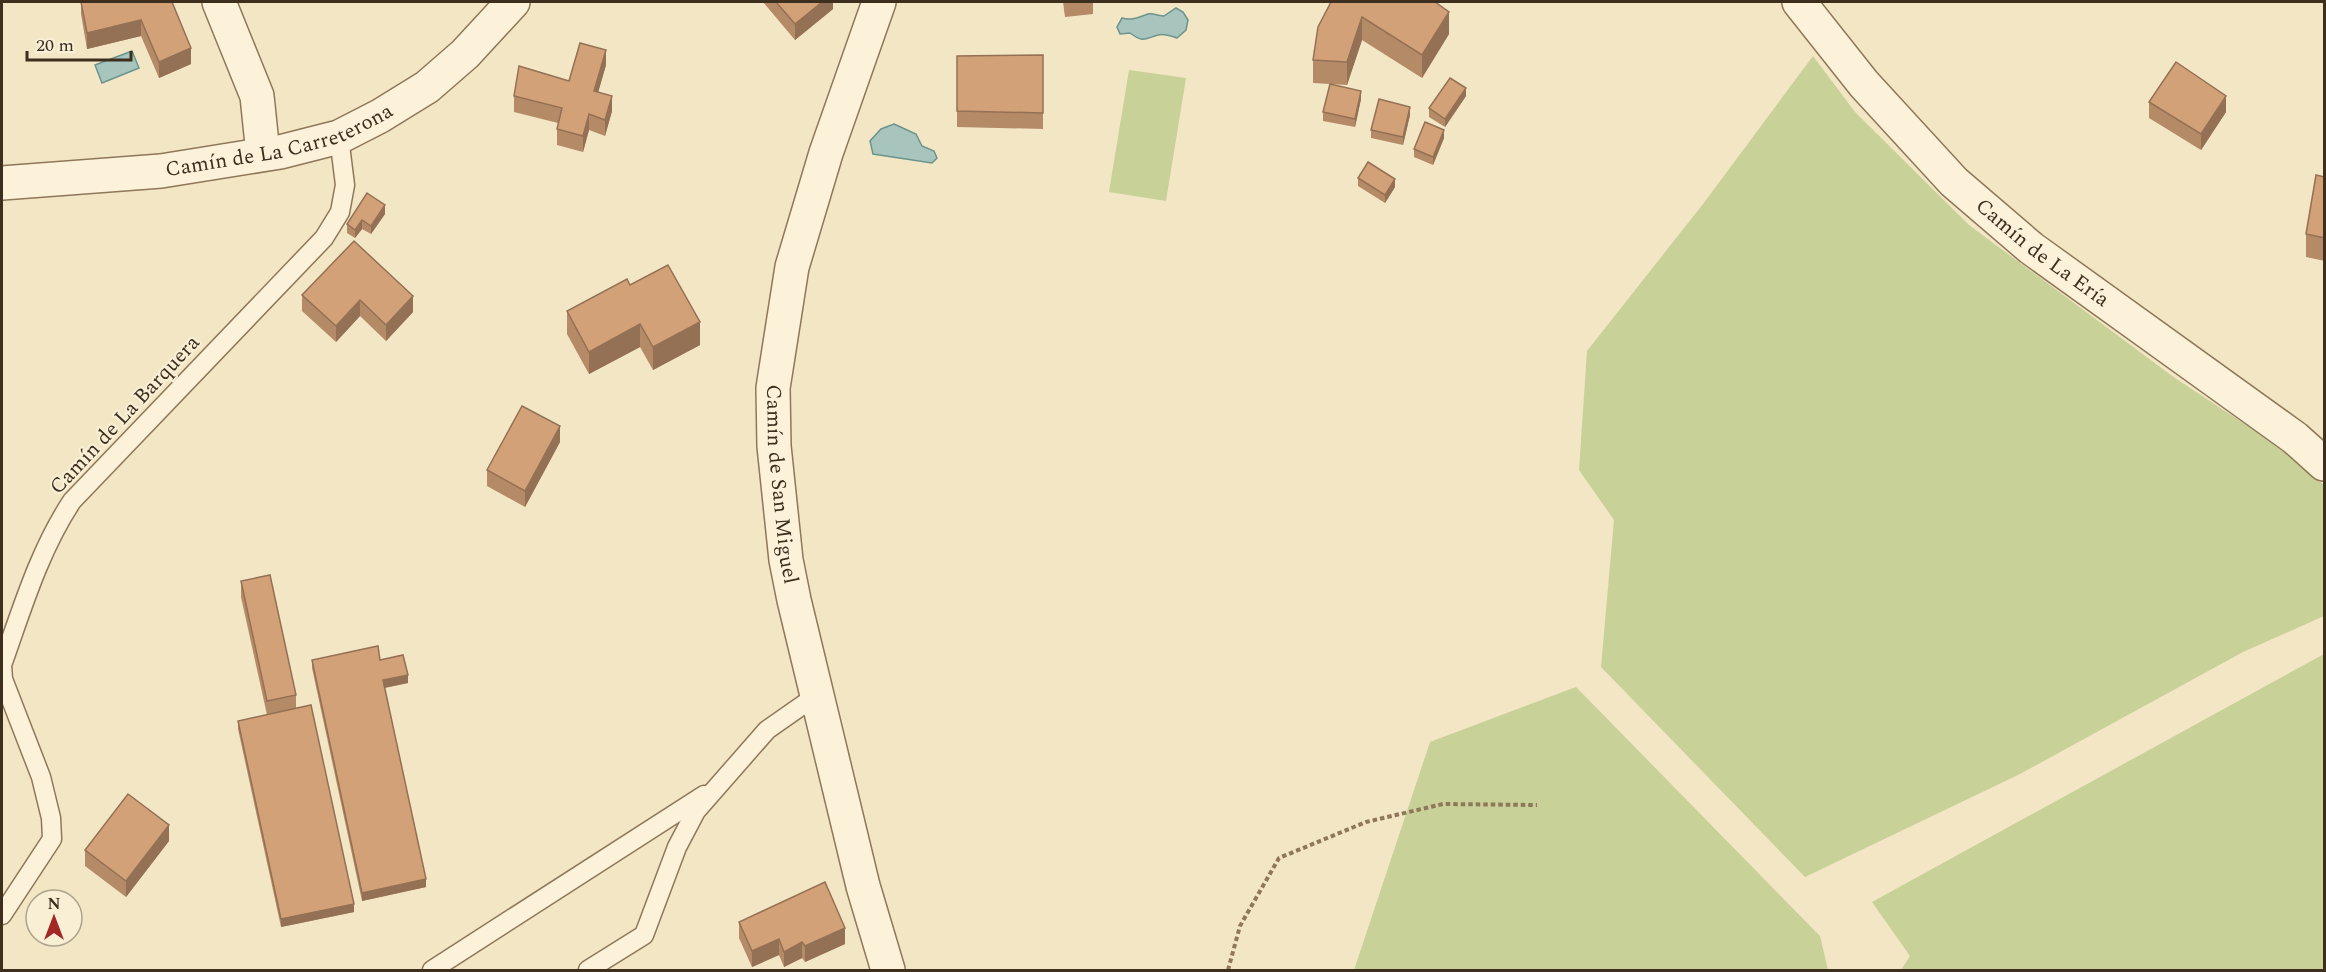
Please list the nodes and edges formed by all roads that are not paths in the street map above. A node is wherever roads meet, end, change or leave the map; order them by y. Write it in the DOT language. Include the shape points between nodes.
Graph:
graph roads {
  1 [pos="219,2"];
  2 [pos="513,2"];
  3 [pos="879,2"];
  4 [pos="1799,2"];
  5 [pos="339,137"];
  6 [pos="263,154"];
  7 [pos="2,183"];
  8 [pos="2325,464"];
  9 [pos="817,695"];
  10 [pos="718,786"];
  11 [pos="2,915"];
  12 [pos="432,970"];
  13 [pos="588,970"];
  14 [pos="888,970"];
  1 -- 6 [label="street" via="257,96"];
  2 -- 5 [label="street, Camín de La Carreterona" via="465,54 427,87"];
  3 -- 9 [label="street, Camín de San Miguel" via="826,153 792,267 773,388 774,446 786,560"];
  4 -- 8 [label="street, Camín de La Ería" via="1864,84 1954,182 2031,248 2295,438"];
  5 -- 6 [label="street, Camín de La Carreterona"];
  5 -- 11 [label="lane, Camín de La Barquera" via="345,186 340,212 324,238 72,501 57,523 33,578 2,665 3,679 41,777 52,839"];
  6 -- 7 [label="street, Camín de La Carreterona" via="161,171"];
  9 -- 10 [label="lane" via="767,730"];
  9 -- 14 [label="street, Camín de San Miguel" via="863,886"];
  10 -- 12 [label="lane"];
  10 -- 13 [label="lane" via="696,811 678,847 644,935"];
}
